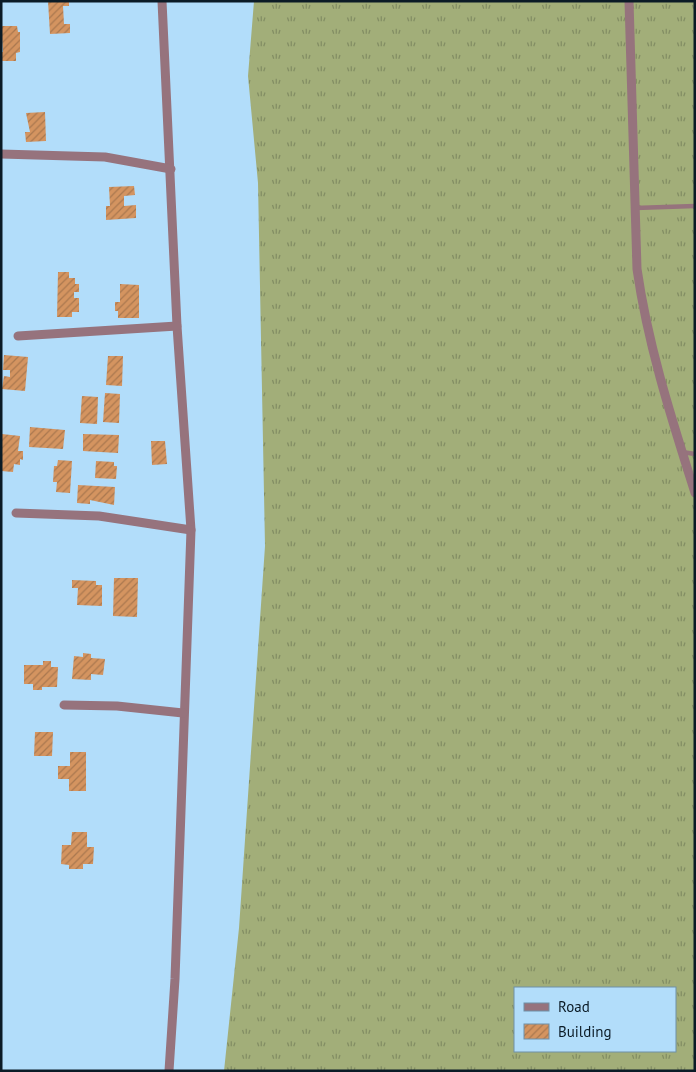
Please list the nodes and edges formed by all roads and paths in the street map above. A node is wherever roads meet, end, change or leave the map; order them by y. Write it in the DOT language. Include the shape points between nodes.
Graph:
graph roads {
  1 [pos="162,1"];
  2 [pos="629,1"];
  3 [pos="1,154"];
  4 [pos="171,170"];
  5 [pos="695,206"];
  6 [pos="635,208"];
  7 [pos="177,326"];
  8 [pos="18,336"];
  9 [pos="682,452"];
  10 [pos="695,454"];
  11 [pos="693,481"];
  12 [pos="695,493"];
  13 [pos="16,513"];
  14 [pos="191,530"];
  15 [pos="64,706"];
  16 [pos="183,713"];
  17 [pos="169,1071"];
  1 -- 4 [label="street"];
  2 -- 6 [label="street"];
  3 -- 4 [label="street" via="105,157"];
  4 -- 7 [label="street"];
  5 -- 6 [label="lane"];
  6 -- 9 [label="street" via="642,306"];
  7 -- 8 [label="street"];
  7 -- 14 [label="street"];
  9 -- 10 [label="lane"];
  9 -- 11 [label="street"];
  11 -- 12 [label="street"];
  13 -- 14 [label="street" via="107,517"];
  14 -- 16 [label="street"];
  15 -- 16 [label="street" via="117,706"];
  16 -- 17 [label="street" via="176,980"];
}
